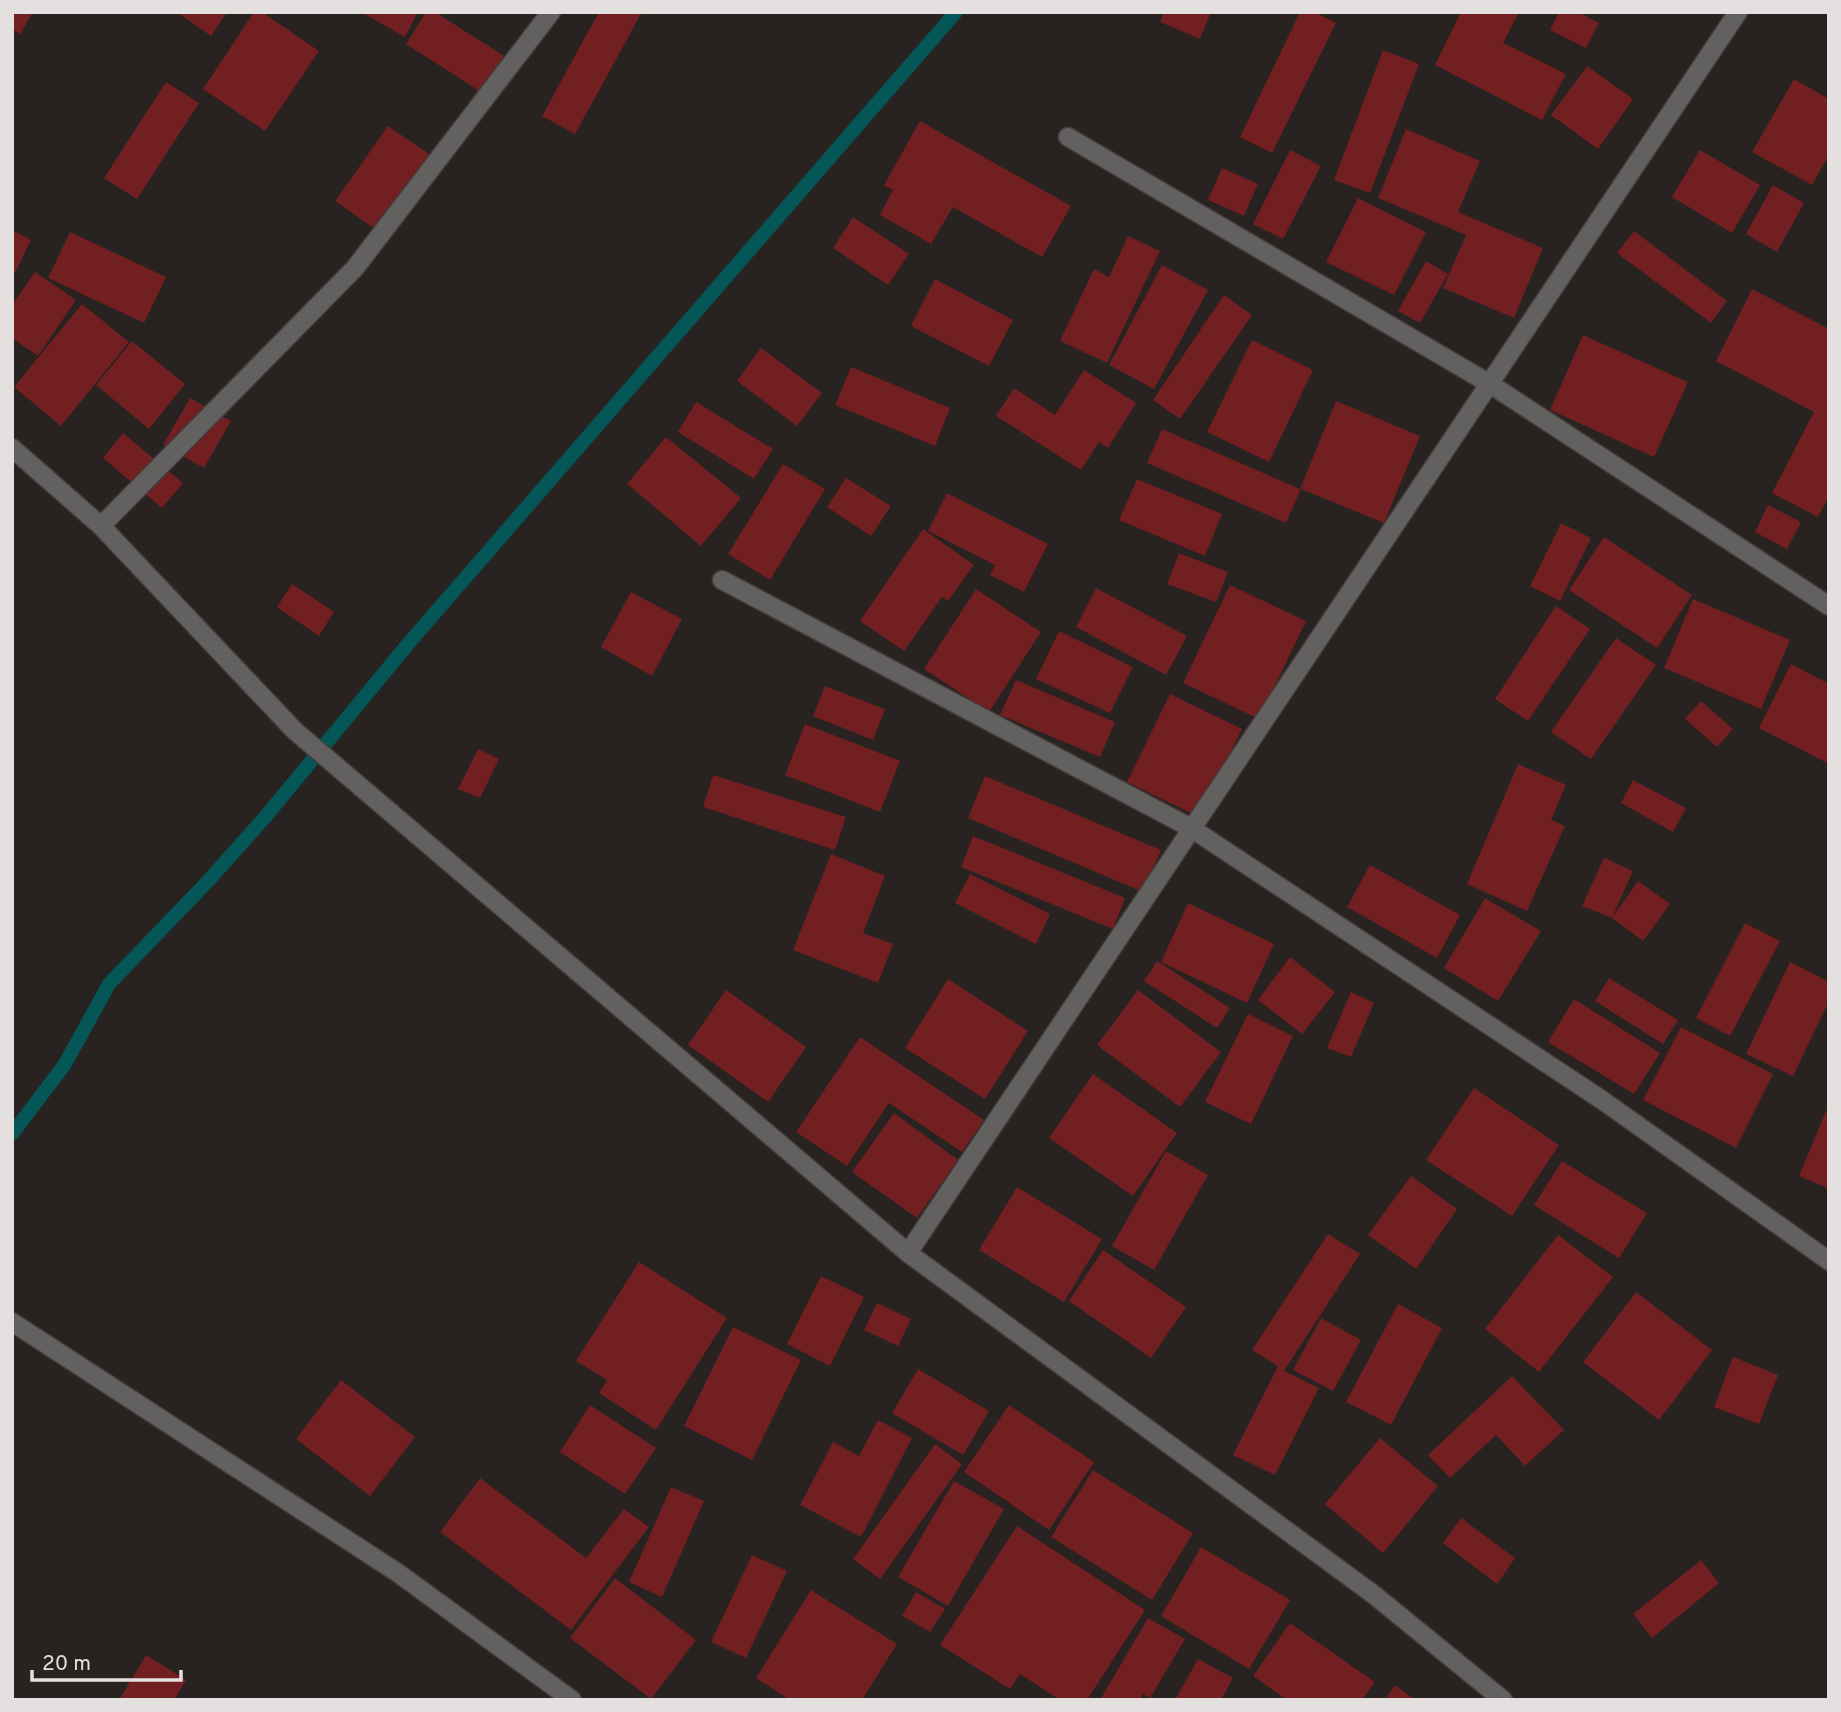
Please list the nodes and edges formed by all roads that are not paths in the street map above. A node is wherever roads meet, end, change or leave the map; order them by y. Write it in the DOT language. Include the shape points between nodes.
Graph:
graph roads {
  1 [pos="551,12"];
  2 [pos="1738,12"];
  3 [pos="1068,137"];
  4 [pos="1490,384"];
  5 [pos="12,448"];
  6 [pos="102,526"];
  7 [pos="722,580"];
  8 [pos="1829,606"];
  9 [pos="1191,828"];
  10 [pos="908,1253"];
  11 [pos="1829,1261"];
  12 [pos="12,1322"];
  13 [pos="572,1700"];
  14 [pos="1503,1700"];
  1 -- 6 [label="street" via="355,268"];
  2 -- 4 [label="street"];
  3 -- 4 [label="street"];
  4 -- 8 [label="street"];
  4 -- 9 [label="street"];
  5 -- 6 [label="street"];
  6 -- 10 [label="street" via="295,731"];
  7 -- 9 [label="street"];
  9 -- 10 [label="street"];
  9 -- 11 [label="street" via="1602,1100"];
  10 -- 14 [label="street" via="1373,1594"];
  12 -- 13 [label="street" via="398,1573"];
}
